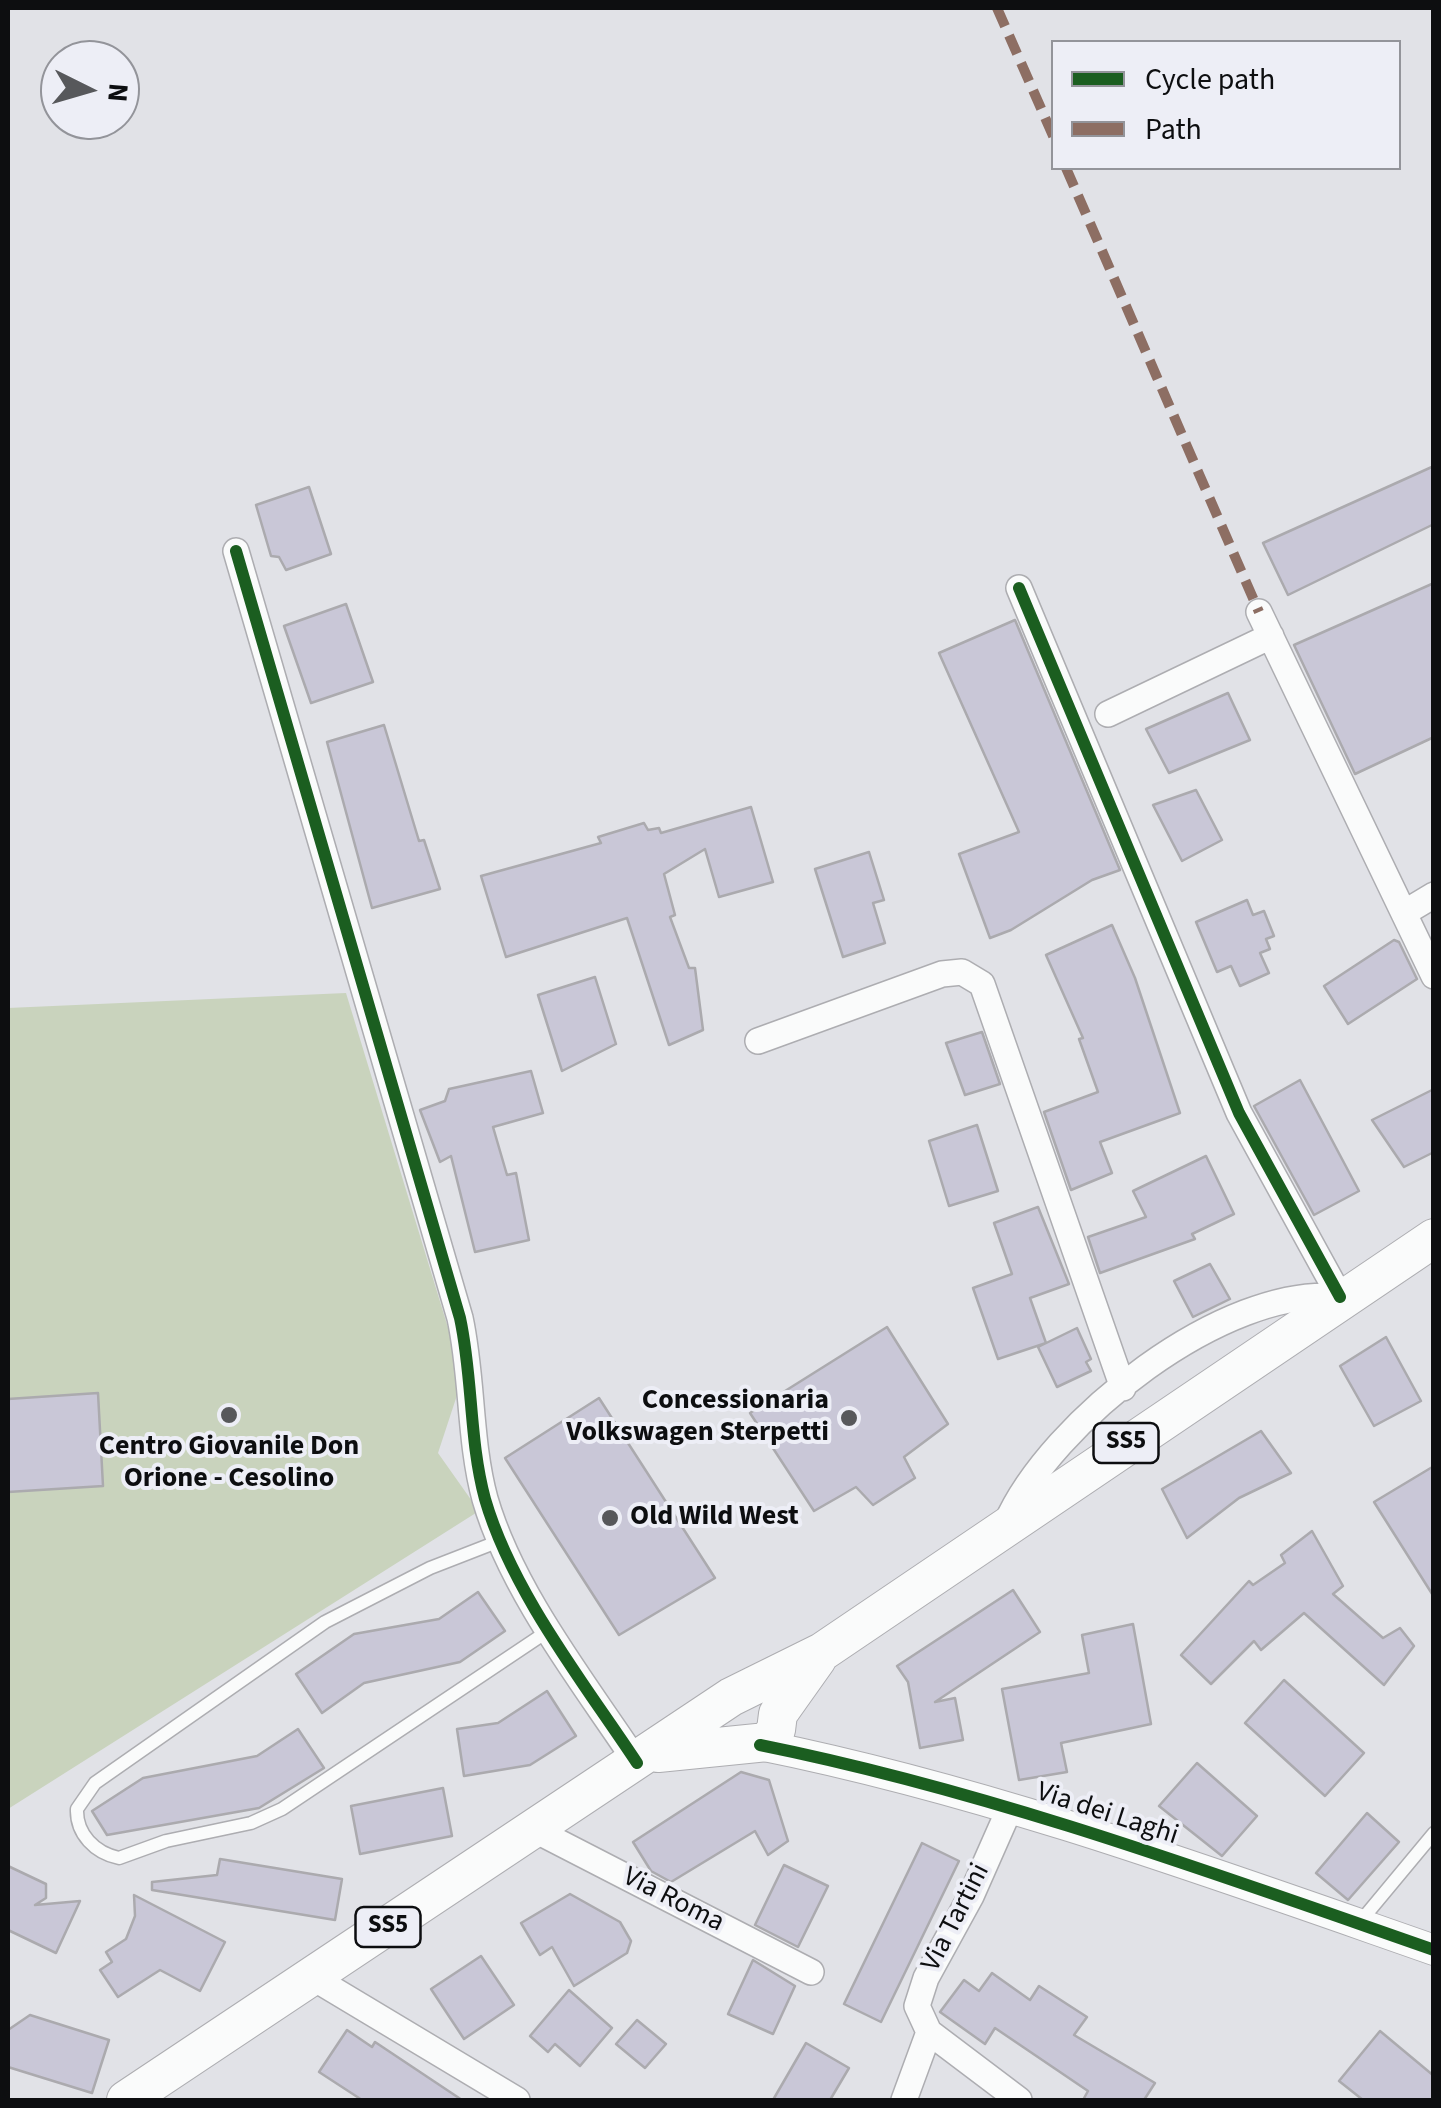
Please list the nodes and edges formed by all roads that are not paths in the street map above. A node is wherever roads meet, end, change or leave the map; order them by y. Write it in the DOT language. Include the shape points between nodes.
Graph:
graph roads {
  1 [pos="236,551"];
  2 [pos="1019,588"];
  3 [pos="1259,612"];
  4 [pos="1271,636"];
  5 [pos="1108,714"];
  6 [pos="1434,895"];
  7 [pos="1404,914"];
  8 [pos="1434,976"];
  9 [pos="758,1041"];
  10 [pos="1434,1238"];
  11 [pos="1340,1297"];
  12 [pos="1123,1388"];
  13 [pos="1004,1527"];
  14 [pos="502,1540"];
  15 [pos="548,1631"];
  16 [pos="755,1719"];
  17 [pos="644,1758"];
  18 [pos="1010,1810"];
  19 [pos="536,1830"];
  20 [pos="1434,1833"];
  21 [pos="1358,1924"];
  22 [pos="1434,1950"];
  23 [pos="811,1972"];
  24 [pos="312,1978"];
  25 [pos="929,2032"];
  26 [pos="126,2100"];
  27 [pos="518,2100"];
  28 [pos="904,2100"];
  29 [pos="1019,2100"];
  1 -- 14 [label="street" via="460,1318 478,1468"];
  2 -- 11 [label="street" via="1234,1099"];
  3 -- 4 [label="street"];
  4 -- 5 [label="street"];
  4 -- 7 [label="street"];
  6 -- 7 [label="street"];
  7 -- 8 [label="street"];
  9 -- 12 [label="street" via="942,974 962,972 982,984"];
  10 -- 11 [label="main road, SS5"];
  11 -- 12 [label="street" via="1302,1295 1261,1305 1195,1338"];
  11 -- 13 [label="main road, SS5"];
  12 -- 13 [label="street" via="1052,1448"];
  13 -- 16 [label="main road, SS5" via="822,1652"];
  14 -- 15 [label="street"];
  14 -- 15 [label="lane" via="414,1575 306,1633 95,1783 76,1808 78,1827 101,1852 119,1858 166,1840 251,1823 299,1800"];
  15 -- 17 [label="street"];
  16 -- 17 [label="main road, SS5"];
  16 -- 18 [label="street, Via dei Laghi" via="833,1760"];
  17 -- 19 [label="main road, SS5"];
  18 -- 21 [label="street, Via dei Laghi"];
  18 -- 25 [label="street, Via Tartini" via="921,1989 919,2017"];
  19 -- 23 [label="street, Via Roma"];
  19 -- 24 [label="main road, SS5"];
  20 -- 21 [label="lane"];
  21 -- 22 [label="street, Via dei Laghi"];
  24 -- 26 [label="main road, SS5"];
  24 -- 27 [label="street"];
  25 -- 28 [label="street"];
  25 -- 29 [label="street"];
}
